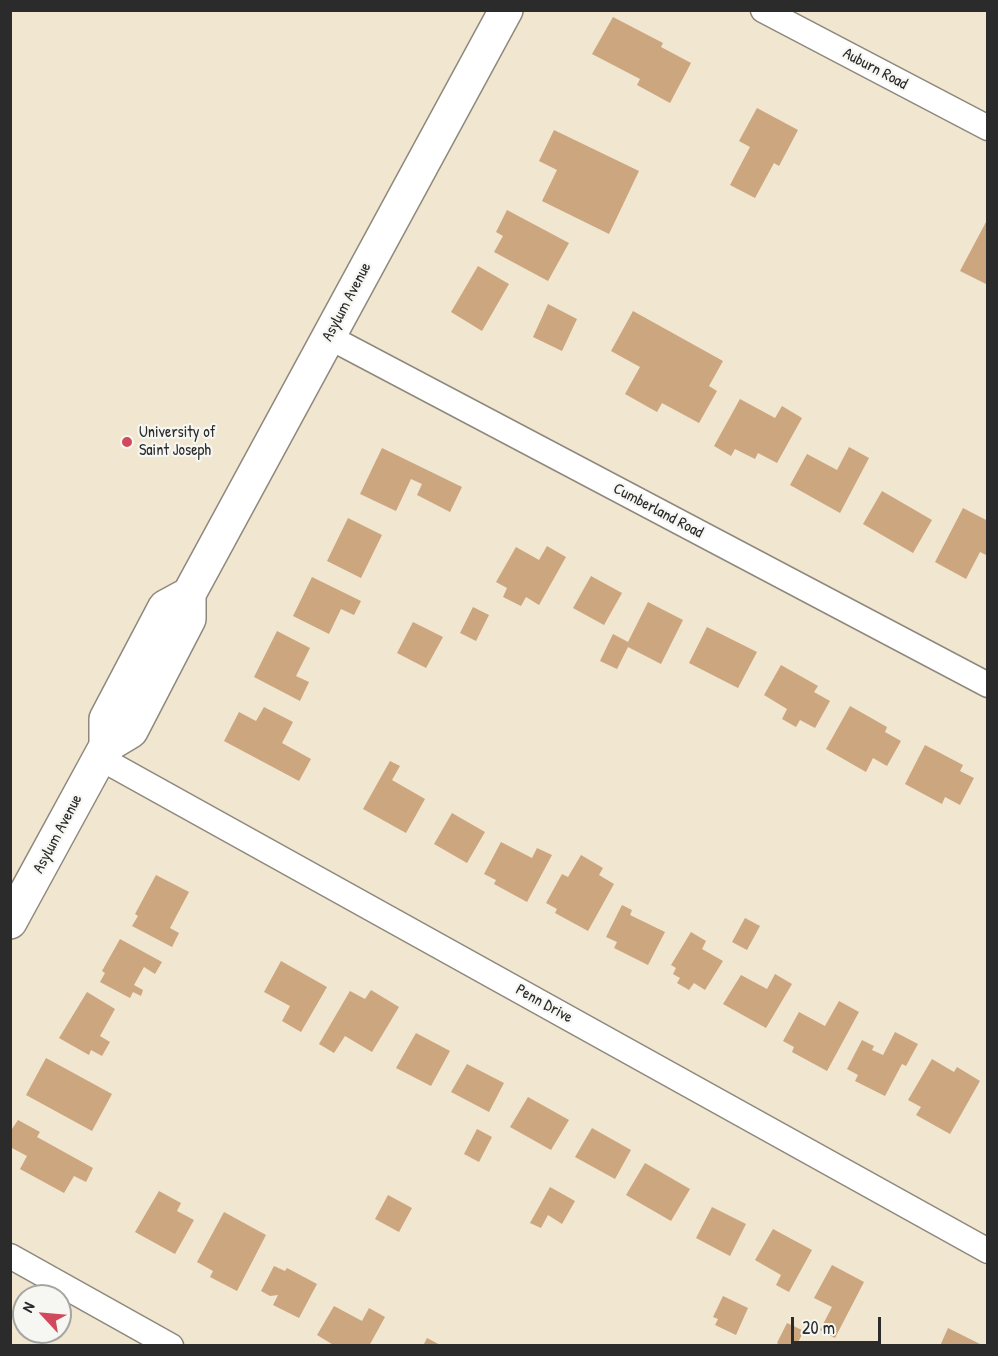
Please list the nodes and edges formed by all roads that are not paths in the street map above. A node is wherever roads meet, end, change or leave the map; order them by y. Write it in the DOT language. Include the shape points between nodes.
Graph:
graph roads {
  1 [pos="506,10"];
  2 [pos="763,10"];
  3 [pos="987,128"];
  4 [pos="329,337"];
  5 [pos="987,685"];
  6 [pos="103,752"];
  7 [pos="10,922"];
  8 [pos="987,1251"];
  9 [pos="10,1256"];
  10 [pos="171,1346"];
  1 -- 4 [label="main road, Asylum Avenue"];
  2 -- 3 [label="street, Auburn Road"];
  4 -- 5 [label="street, Cumberland Road"];
  4 -- 6 [label="main road, Asylum Avenue" via="189,594 165,607 106,719"];
  6 -- 7 [label="main road, Asylum Avenue"];
  6 -- 8 [label="street, Penn Drive"];
  9 -- 10 [label="street"];
}
